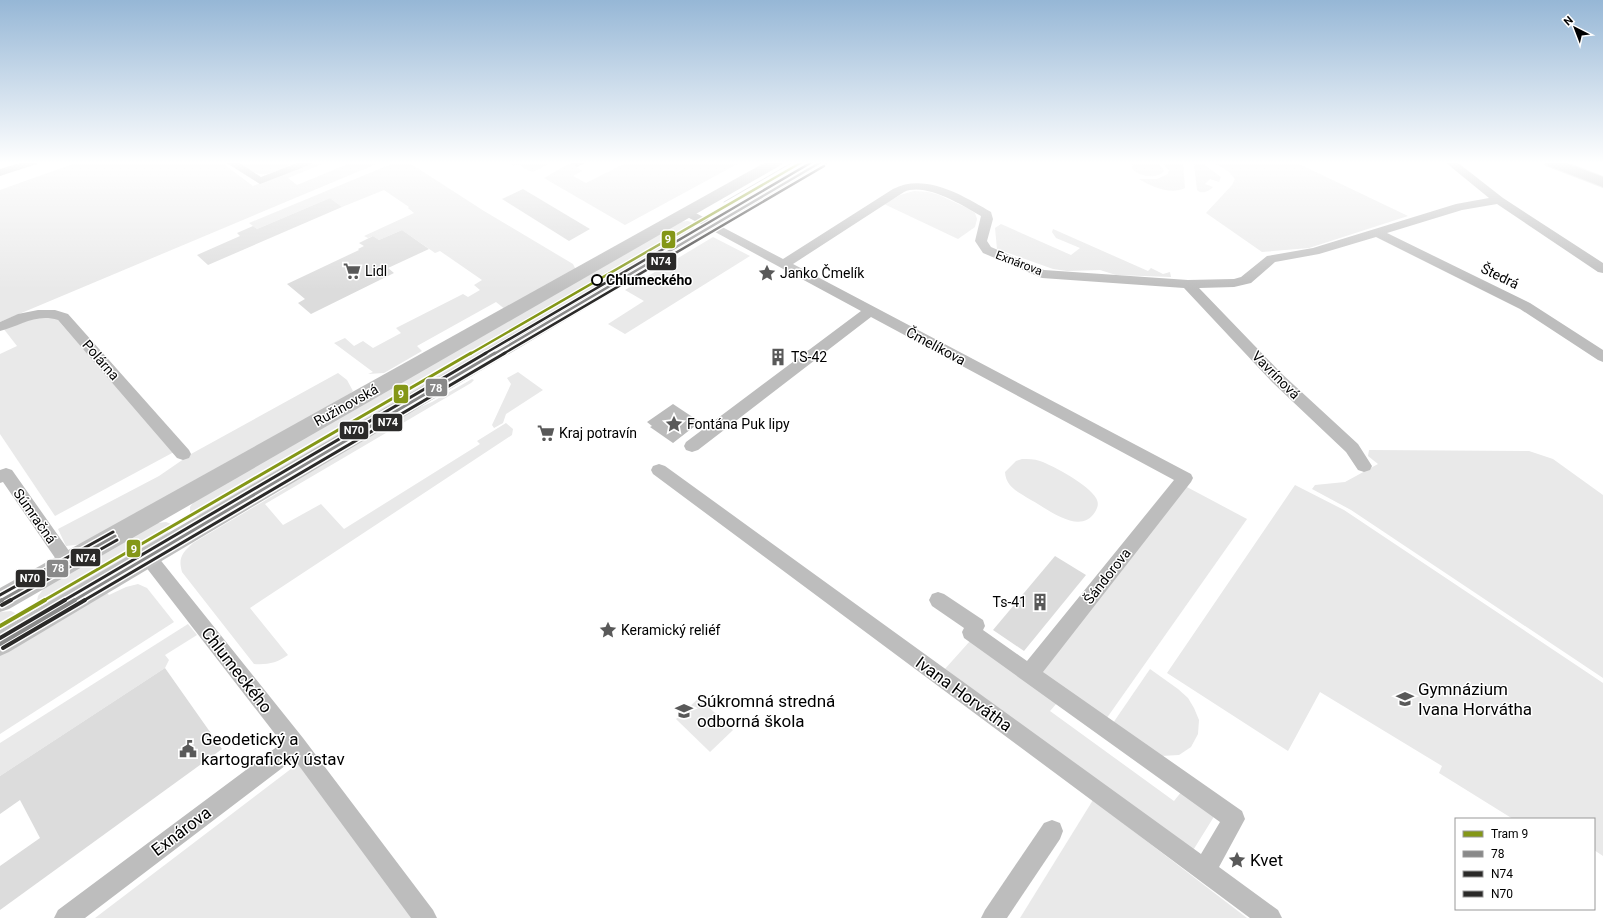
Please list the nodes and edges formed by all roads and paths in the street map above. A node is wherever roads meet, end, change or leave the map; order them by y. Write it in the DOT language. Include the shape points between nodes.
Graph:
graph roads {
  1 [pos="700,205"];
  2 [pos="747,205"];
  3 [pos="877,205"];
  4 [pos="967,205"];
  5 [pos="1473,205"];
  6 [pos="1507,205"];
  7 [pos="686,213"];
  8 [pos="710,226"];
  9 [pos="1378,233"];
  10 [pos="784,265"];
  11 [pos="1603,269"];
  12 [pos="1188,284"];
  13 [pos="870,311"];
  14 [pos="0,327"];
  15 [pos="1603,357"];
  16 [pos="692,446"];
  17 [pos="183,454"];
  18 [pos="1364,466"];
  19 [pos="659,470"];
  20 [pos="0,477"];
  21 [pos="1185,478"];
  22 [pos="148,557"];
  23 [pos="68,563"];
  24 [pos="938,600"];
  25 [pos="0,601"];
  26 [pos="0,644"];
  27 [pos="1029,674"];
  28 [pos="296,745"];
  29 [pos="1052,831"];
  30 [pos="1204,870"];
  31 [pos="66,918"];
  32 [pos="425,918"];
  33 [pos="993,918"];
  34 [pos="1270,918"];
  1 -- 7 [label="street, Ružinovská"];
  2 -- 8 [label="street"];
  3 -- 10 [label="street, Exnárova"];
  4 -- 12 [label="street, Exnárova" via="987,214 981,241 986,250 1042,274"];
  5 -- 9 [label="street" via="1455,208"];
  6 -- 11 [label="street"];
  7 -- 8 [label="street, Čmelíkova"];
  7 -- 23 [label="street, Ružinovská"];
  8 -- 10 [label="street, Čmelíkova"];
  8 -- 22 [label="street"];
  9 -- 12 [label="street" via="1315,251 1271,259 1246,280 1234,283"];
  9 -- 15 [label="street, Štedrá" via="1525,306"];
  10 -- 13 [label="street, Čmelíkova"];
  12 -- 18 [label="street, Vavrínová" via="1277,378 1352,448"];
  13 -- 16 [label="street"];
  13 -- 21 [label="street, Čmelíkova"];
  14 -- 17 [label="street, Polárna" via="29,315 52,312 63,317"];
  19 -- 30 [label="street, Ivana Horvátha"];
  20 -- 23 [label="street, Súmračná" via="6,474"];
  21 -- 27 [label="street, Šándorova"];
  22 -- 26 [label="street"];
  22 -- 28 [label="street, Chlumeckého"];
  23 -- 25 [label="street, Ružinovská"];
  24 -- 27 [label="street" via="976,626 970,632"];
  27 -- 30 [label="street" via="1234,819"];
  28 -- 31 [label="street, Exnárova"];
  28 -- 32 [label="street, Chlumeckého"];
  29 -- 33 [label="street"];
  30 -- 34 [label="street, Ivana Horvátha"];
}
